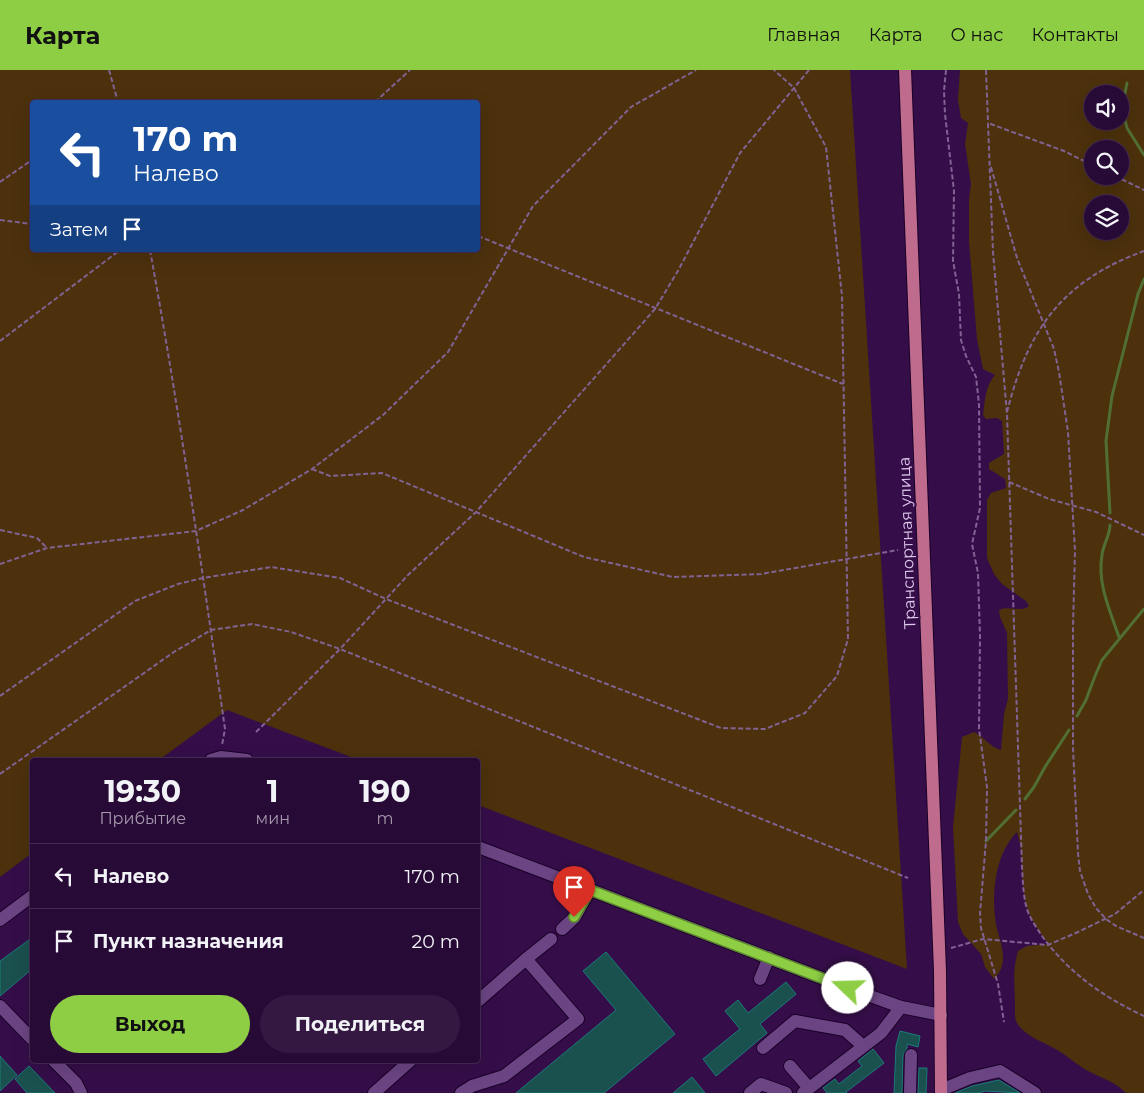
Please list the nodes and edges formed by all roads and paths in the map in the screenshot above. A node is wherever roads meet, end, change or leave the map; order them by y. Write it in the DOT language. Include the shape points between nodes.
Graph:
graph roads {
  1 [pos="109,70"];
  2 [pos="410,70"];
  3 [pos="696,70"];
  4 [pos="774,70"];
  5 [pos="809,70"];
  6 [pos="905,70"];
  7 [pos="946,70"];
  8 [pos="986,70"];
  9 [pos="794,88"];
  10 [pos="117,100"];
  11 [pos="376,100"];
  12 [pos="988,123"];
  13 [pos="990,160"];
  14 [pos="30,161"];
  15 [pos="1084,161"];
  16 [pos="0,182"];
  17 [pos="1129,183"];
  18 [pos="1144,190"];
  19 [pos="0,220"];
  20 [pos="30,224"];
  21 [pos="480,237"];
  22 [pos="509,248"];
  23 [pos="1144,251"];
  24 [pos="117,252"];
  25 [pos="150,252"];
  26 [pos="655,308"];
  27 [pos="1044,322"];
  28 [pos="0,341"];
  29 [pos="843,384"];
  30 [pos="1007,414"];
  31 [pos="312,469"];
  32 [pos="1009,482"];
  33 [pos="1073,506"];
  34 [pos="476,512"];
  35 [pos="0,530"];
  36 [pos="196,531"];
  37 [pos="1144,535"];
  38 [pos="47,548"];
  39 [pos="898,550"];
  40 [pos="846,559"];
  41 [pos="0,564"];
  42 [pos="203,578"];
  43 [pos="386,599"];
  44 [pos="210,630"];
  45 [pos="340,648"];
  46 [pos="0,696"];
  47 [pos="256,732"];
  48 [pos="216,758"];
  49 [pos="0,774"];
  50 [pos="480,848"];
  51 [pos="908,878"];
  52 [pos="590,890"];
  53 [pos="1144,890"];
  54 [pos="30,898"];
  55 [pos="1106,919"];
  56 [pos="0,920"];
  57 [pos="562,929"];
  58 [pos="1144,938"];
  59 [pos="551,939"];
  60 [pos="985,940"];
  61 [pos="1048,944"];
  62 [pos="940,950"];
  63 [pos="526,958"];
  64 [pos="769,958"];
  65 [pos="760,979"];
  66 [pos="480,999"];
  67 [pos="0,1006"];
  68 [pos="901,1007"];
  69 [pos="941,1016"];
  70 [pos="1144,1016"];
  71 [pos="1004,1022"];
  72 [pos="30,1037"];
  73 [pos="863,1046"];
  74 [pos="763,1048"];
  75 [pos="912,1055"];
  76 [pos="56,1063"];
  77 [pos="408,1063"];
  78 [pos="790,1066"];
  79 [pos="806,1090"];
  80 [pos="941,1091"];
  81 [pos="82,1093"];
  82 [pos="374,1093"];
  83 [pos="461,1093"];
  84 [pos="750,1093"];
  85 [pos="786,1093"];
  86 [pos="910,1093"];
  87 [pos="1035,1093"];
  1 -- 10 [label="path"];
  2 -- 11 [label="path"];
  3 -- 22 [label="path" via="631,107 533,206"];
  4 -- 9 [label="path"];
  5 -- 9 [label="path"];
  6 -- 62 [label="main road, Транспортная улица"];
  7 -- 60 [label="path" via="945,114 954,190 953,261 959,294 961,340 976,377 979,404 980,508 972,544 978,573 979,729 987,787 980,913"];
  8 -- 12 [label="path"];
  9 -- 26 [label="path" via="740,153"];
  9 -- 29 [label="path" via="826,147 842,296"];
  12 -- 13 [label="path"];
  12 -- 15 [label="path"];
  13 -- 27 [label="path" via="1017,258"];
  13 -- 30 [label="path" via="993,252"];
  14 -- 16 [label="path"];
  17 -- 18 [label="path"];
  19 -- 20 [label="path"];
  21 -- 22 [label="path"];
  22 -- 26 [label="path"];
  22 -- 31 [label="path" via="448,352 383,415"];
  23 -- 27 [label="path" via="1110,265 1080,284"];
  24 -- 28 [label="path"];
  25 -- 36 [label="path"];
  26 -- 29 [label="path"];
  26 -- 34 [label="path"];
  27 -- 30 [label="path" via="1025,356"];
  27 -- 33 [label="path" via="1060,372"];
  29 -- 40 [label="path"];
  30 -- 32 [label="path"];
  31 -- 34 [label="path" via="330,476 382,473"];
  31 -- 36 [label="path" via="243,510"];
  32 -- 33 [label="path"];
  32 -- 61 [label="path" via="1022,867 1028,910"];
  33 -- 37 [label="path" via="1096,512"];
  33 -- 55 [label="path" via="1073,748 1078,853 1083,883 1096,908"];
  34 -- 40 [label="path" via="584,557 673,577 761,574"];
  34 -- 43 [label="path"];
  35 -- 38 [label="path" via="37,538"];
  36 -- 38 [label="path"];
  36 -- 42 [label="path"];
  38 -- 41 [label="path"];
  39 -- 40 [label="path"];
  40 -- 43 [label="path" via="848,639 837,676 805,713 764,729 721,728"];
  42 -- 43 [label="path" via="271,567 340,578"];
  42 -- 44 [label="path"];
  42 -- 46 [label="path" via="135,601"];
  43 -- 45 [label="path"];
  44 -- 45 [label="path" via="252,624 291,632"];
  44 -- 48 [label="path" via="225,729"];
  44 -- 49 [label="path"];
  45 -- 47 [label="path"];
  45 -- 51 [label="path"];
  50 -- 52 [label="street"];
  52 -- 57 [label="street" via="574,917"];
  52 -- 64 [label="street"];
  53 -- 55 [label="path"];
  54 -- 56 [label="street"];
  55 -- 58 [label="path"];
  55 -- 61 [label="path"];
  59 -- 63 [label="street"];
  60 -- 61 [label="path"];
  60 -- 62 [label="path"];
  60 -- 71 [label="path" via="998,984"];
  61 -- 70 [label="path" via="1091,986 1121,1006"];
  62 -- 69 [label="main road, Транспортная улица"];
  63 -- 66 [label="street"];
  63 -- 83 [label="street" via="578,1019 504,1076"];
  64 -- 65 [label="street"];
  64 -- 68 [label="street"];
  67 -- 72 [label="street"];
  68 -- 69 [label="street"];
  68 -- 73 [label="street" via="881,1033"];
  69 -- 80 [label="main road, Транспортная улица"];
  73 -- 74 [label="street" via="845,1030 795,1021"];
  73 -- 79 [label="street"];
  75 -- 86 [label="street"];
  76 -- 81 [label="street"];
  77 -- 82 [label="street"];
  78 -- 79 [label="street"];
  80 -- 87 [label="street" via="970,1078 1000,1071"];
  84 -- 85 [label="street" via="761,1084"];
}
